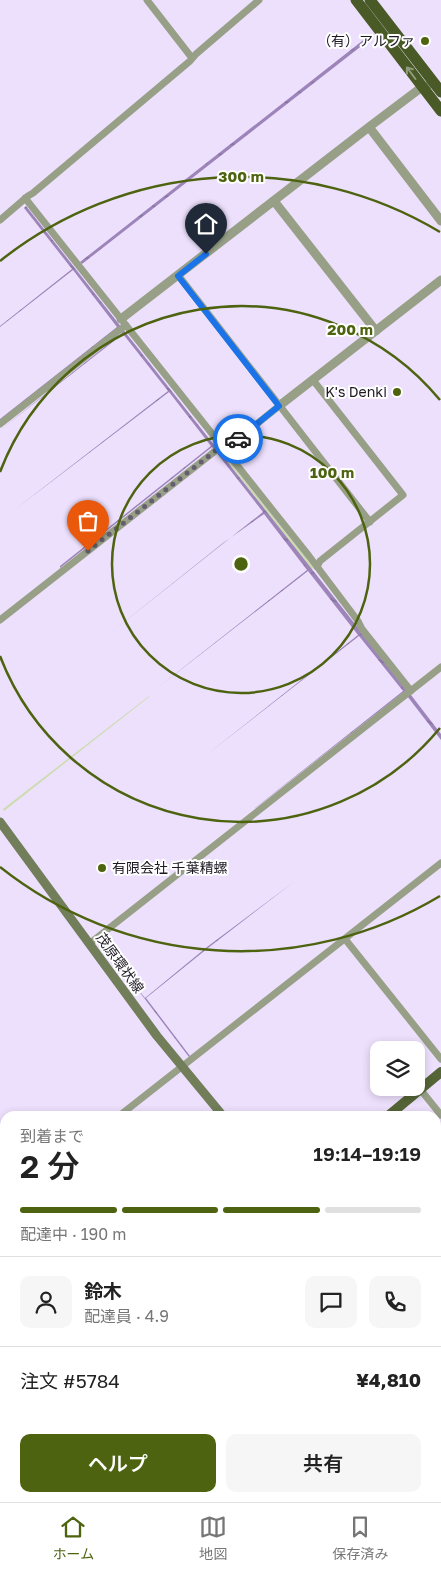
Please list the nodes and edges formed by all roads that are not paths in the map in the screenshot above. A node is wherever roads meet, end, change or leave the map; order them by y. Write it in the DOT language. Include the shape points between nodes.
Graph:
graph roads {
  1 [pos="147,0"];
  2 [pos="259,0"];
  3 [pos="356,0"];
  4 [pos="370,0"];
  5 [pos="192,58"];
  6 [pos="439,85"];
  7 [pos="423,88"];
  8 [pos="441,111"];
  9 [pos="369,126"];
  10 [pos="26,198"];
  11 [pos="274,201"];
  12 [pos="0,220"];
  13 [pos="441,221"];
  14 [pos="178,276"];
  15 [pos="441,280"];
  16 [pos="124,322"];
  17 [pos="376,332"];
  18 [pos="313,380"];
  19 [pos="279,406"];
  20 [pos="0,424"];
  21 [pos="223,447"];
  22 [pos="370,522"];
  23 [pos="317,567"];
  24 [pos="0,620"];
  25 [pos="441,667"];
  26 [pos="411,691"];
  27 [pos="0,822"];
  28 [pos="441,863"];
  29 [pos="345,939"];
  30 [pos="89,944"];
  31 [pos="441,1059"];
  32 [pos="182,1068"];
  33 [pos="441,1072"];
  34 [pos="425,1086"];
  35 [pos="413,1096"];
  36 [pos="425,1096"];
  37 [pos="126,1111"];
  38 [pos="219,1111"];
  39 [pos="394,1111"];
  40 [pos="438,1111"];
  1 -- 5 [label="street"];
  2 -- 5 [label="street"];
  7 -- 3 [label="highway, one-way"];
  4 -- 6 [label="highway"];
  5 -- 10 [label="street"];
  6 -- 7 [label="street"];
  7 -- 8 [label="highway"];
  7 -- 9 [label="street"];
  9 -- 11 [label="street"];
  9 -- 13 [label="street"];
  10 -- 12 [label="street"];
  10 -- 16 [label="street"];
  11 -- 14 [label="street"];
  11 -- 17 [label="street"];
  14 -- 16 [label="street"];
  14 -- 19 [label="street"];
  15 -- 17 [label="street"];
  16 -- 20 [label="street"];
  16 -- 21 [label="street"];
  17 -- 18 [label="street"];
  18 -- 19 [label="street"];
  18 -- 22 [label="street" via="403,495"];
  19 -- 21 [label="street" via="231,445"];
  19 -- 22 [label="street"];
  21 -- 23 [label="street"];
  21 -- 24 [label="street"];
  22 -- 23 [label="street" via="320,561"];
  23 -- 26 [label="street"];
  25 -- 26 [label="street"];
  26 -- 30 [label="street"];
  27 -- 30 [label="main road, 茂原環状線"];
  28 -- 29 [label="street"];
  29 -- 31 [label="street"];
  29 -- 32 [label="street"];
  30 -- 32 [label="main road, 茂原環状線"];
  32 -- 37 [label="street"];
  32 -- 38 [label="main road, 茂原環状線"];
  33 -- 34 [label="main road"];
  35 -- 39 [label="main road"];
  36 -- 40 [label="street"];
}
